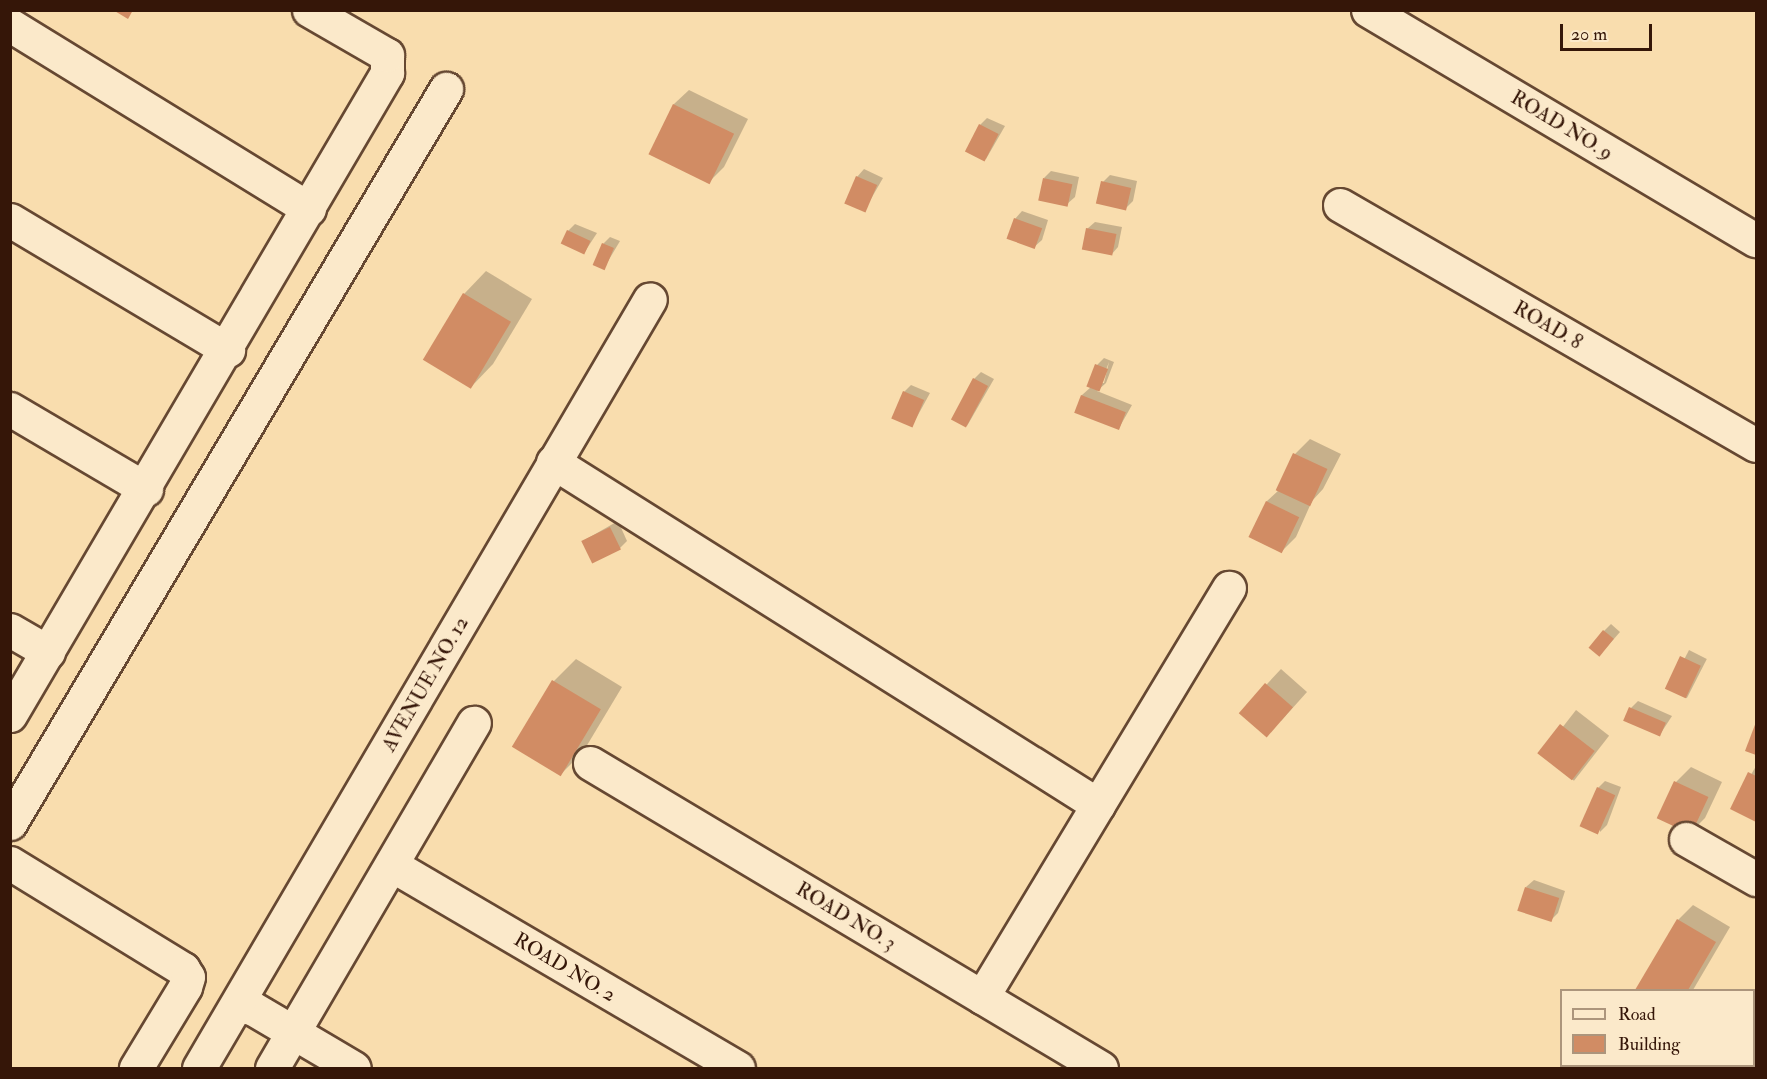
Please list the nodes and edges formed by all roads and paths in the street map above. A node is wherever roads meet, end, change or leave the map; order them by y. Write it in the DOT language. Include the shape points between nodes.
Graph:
graph roads {
  1 [pos="309,10"];
  2 [pos="1368,10"];
  3 [pos="10,25"];
  4 [pos="446,89"];
  5 [pos="1340,205"];
  6 [pos="309,209"];
  7 [pos="10,220"];
  8 [pos="1756,240"];
  9 [pos="650,300"];
  10 [pos="228,350"];
  11 [pos="10,409"];
  12 [pos="1756,445"];
  13 [pos="553,462"];
  14 [pos="146,489"];
  15 [pos="1229,588"];
  16 [pos="10,630"];
  17 [pos="48,652"];
  18 [pos="10,715"];
  19 [pos="474,723"];
  20 [pos="590,763"];
  21 [pos="1098,804"];
  22 [pos="10,823"];
  23 [pos="1686,839"];
  24 [pos="10,863"];
  25 [pos="392,865"];
  26 [pos="1756,879"];
  27 [pos="982,997"];
  28 [pos="239,1006"];
  29 [pos="294,1033"];
  30 [pos="136,1068"];
  31 [pos="199,1068"];
  32 [pos="272,1068"];
  33 [pos="354,1068"];
  34 [pos="738,1068"];
  35 [pos="1101,1068"];
  1 -- 6 [label="street" via="387,56 389,64"];
  2 -- 8 [label="street, ROAD NO. 9"];
  3 -- 6 [label="street"];
  4 -- 22 [label="street"];
  5 -- 12 [label="street, ROAD. 8"];
  6 -- 10 [label="street"];
  7 -- 10 [label="street"];
  9 -- 13 [label="street, AVENUE NO. 12"];
  10 -- 14 [label="street"];
  11 -- 14 [label="street"];
  13 -- 21 [label="street"];
  13 -- 28 [label="street, AVENUE NO. 12"];
  14 -- 17 [label="street"];
  15 -- 21 [label="street"];
  16 -- 17 [label="street"];
  17 -- 18 [label="street"];
  19 -- 25 [label="street"];
  20 -- 27 [label="street, ROAD NO. 3"];
  21 -- 27 [label="street"];
  23 -- 26 [label="street"];
  24 -- 30 [label="street" via="183,969 188,977"];
  25 -- 29 [label="street"];
  25 -- 34 [label="street, ROAD NO. 2"];
  27 -- 35 [label="street, ROAD NO. 3"];
  28 -- 29 [label="street" via="252,1008"];
  28 -- 31 [label="street, AVENUE NO. 12"];
  29 -- 32 [label="street"];
  29 -- 33 [label="street"];
}
